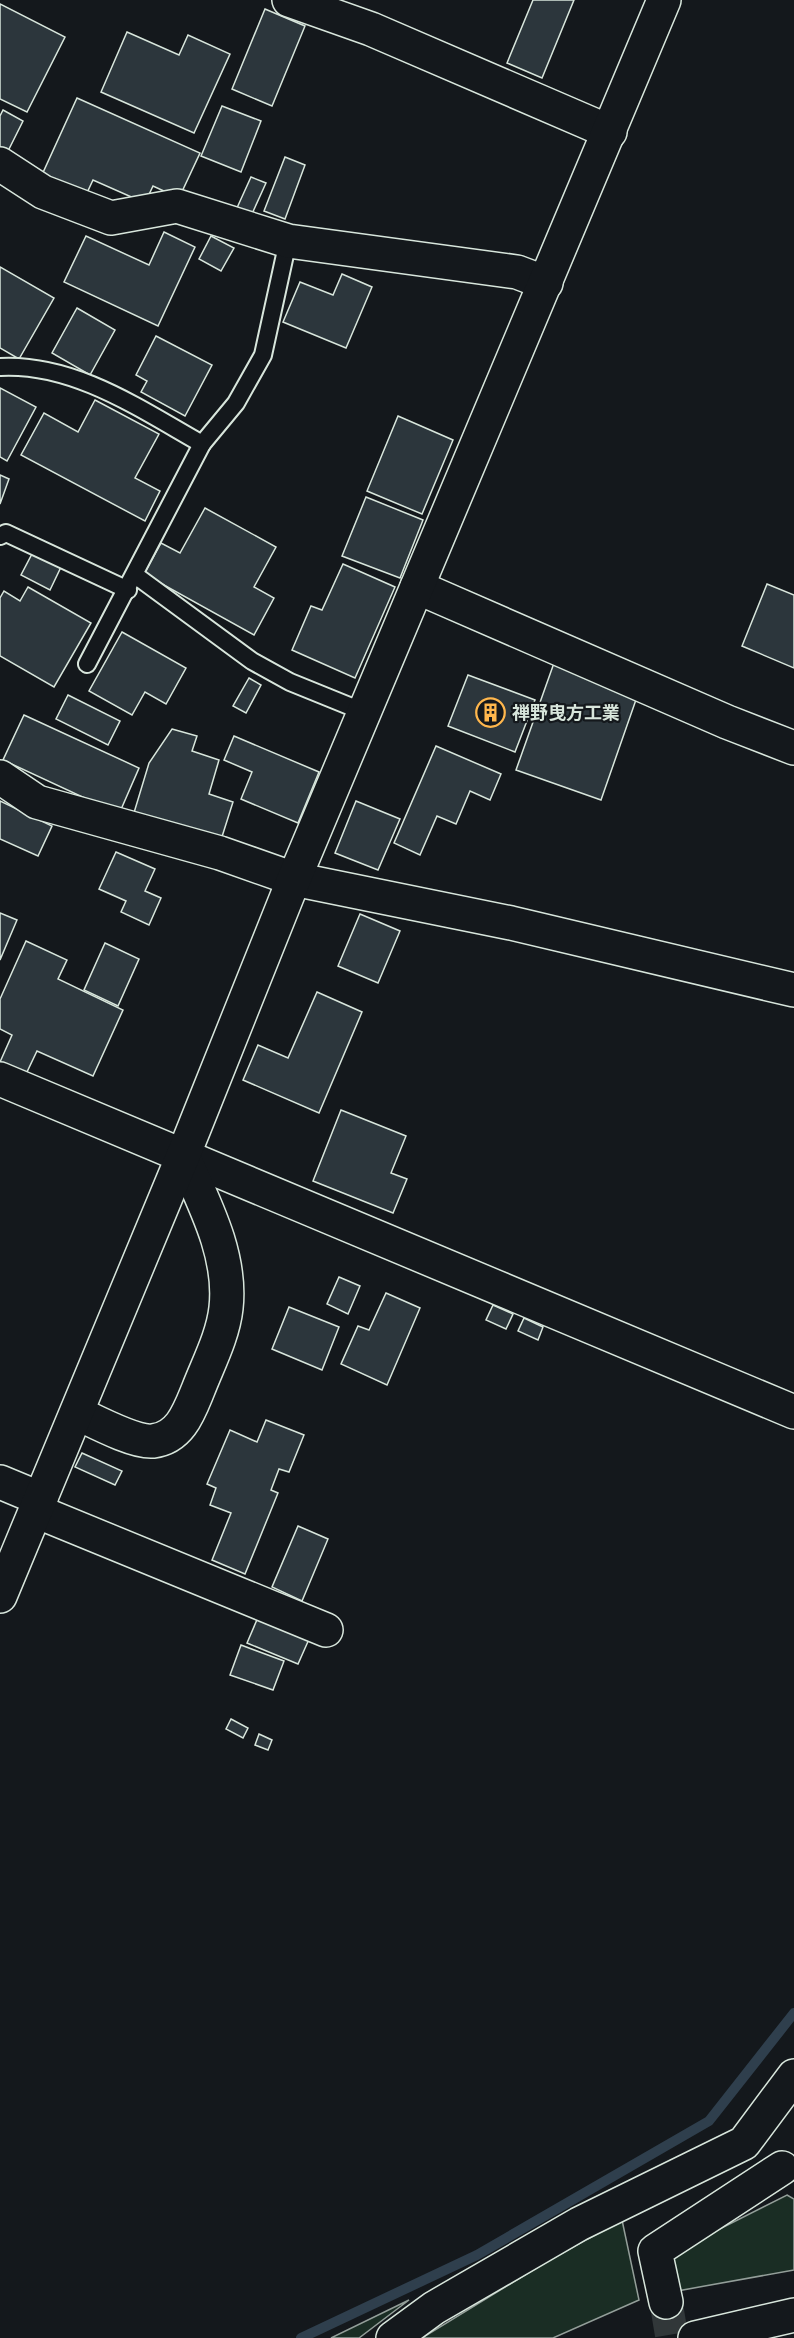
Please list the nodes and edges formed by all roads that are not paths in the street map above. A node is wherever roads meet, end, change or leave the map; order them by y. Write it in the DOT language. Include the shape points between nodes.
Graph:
graph roads {
  1 [pos="289,0"];
  2 [pos="664,0"];
  3 [pos="610,132"];
  4 [pos="0,164"];
  5 [pos="288,241"];
  6 [pos="546,283"];
  7 [pos="0,367"];
  8 [pos="202,444"];
  9 [pos="0,536"];
  10 [pos="131,582"];
  11 [pos="417,587"];
  12 [pos="87,664"];
  13 [pos="364,712"];
  14 [pos="794,748"];
  15 [pos="0,777"];
  16 [pos="294,879"];
  17 [pos="794,990"];
  18 [pos="0,1079"];
  19 [pos="183,1156"];
  20 [pos="794,1412"];
  21 [pos="77,1413"];
  22 [pos="0,1482"];
  23 [pos="38,1505"];
  24 [pos="0,1596"];
  25 [pos="326,1629"];
  26 [pos="794,2076"];
  27 [pos="744,2143"];
  28 [pos="788,2171"];
  29 [pos="666,2302"];
  30 [pos="794,2315"];
  31 [pos="393,2338"];
  32 [pos="695,2338"];
  1 -- 3 [label="main road" via="371,29"];
  2 -- 3 [label="main road"];
  3 -- 6 [label="main road"];
  4 -- 5 [label="main road" via="43,192 111,218 177,206"];
  5 -- 6 [label="main road" via="517,272"];
  5 -- 8 [label="lane" via="263,355 236,403"];
  6 -- 11 [label="main road"];
  7 -- 8 [label="lane" via="20,366 96,385"];
  8 -- 10 [label="lane"];
  9 -- 10 [label="lane" via="6,533"];
  10 -- 12 [label="lane"];
  10 -- 13 [label="lane" via="252,661 290,682"];
  11 -- 13 [label="main road"];
  11 -- 14 [label="main road"];
  13 -- 16 [label="main road"];
  15 -- 16 [label="main road" via="37,802 220,852"];
  16 -- 17 [label="main road" via="511,923"];
  16 -- 19 [label="main road"];
  18 -- 19 [label="main road"];
  19 -- 20 [label="main road"];
  19 -- 21 [label="main road"];
  19 -- 21 [label="main road" via="214,1225 226,1279 221,1330 191,1408 176,1431 165,1439 150,1442"];
  21 -- 23 [label="main road"];
  22 -- 23 [label="main road"];
  23 -- 24 [label="main road"];
  23 -- 25 [label="main road"];
  26 -- 27 [label="main road"];
  27 -- 28 [label="main road"];
  27 -- 31 [label="main road" via="579,2224 434,2308"];
  28 -- 29 [label="main road" via="655,2251"];
  30 -- 32 [label="main road"];
}
